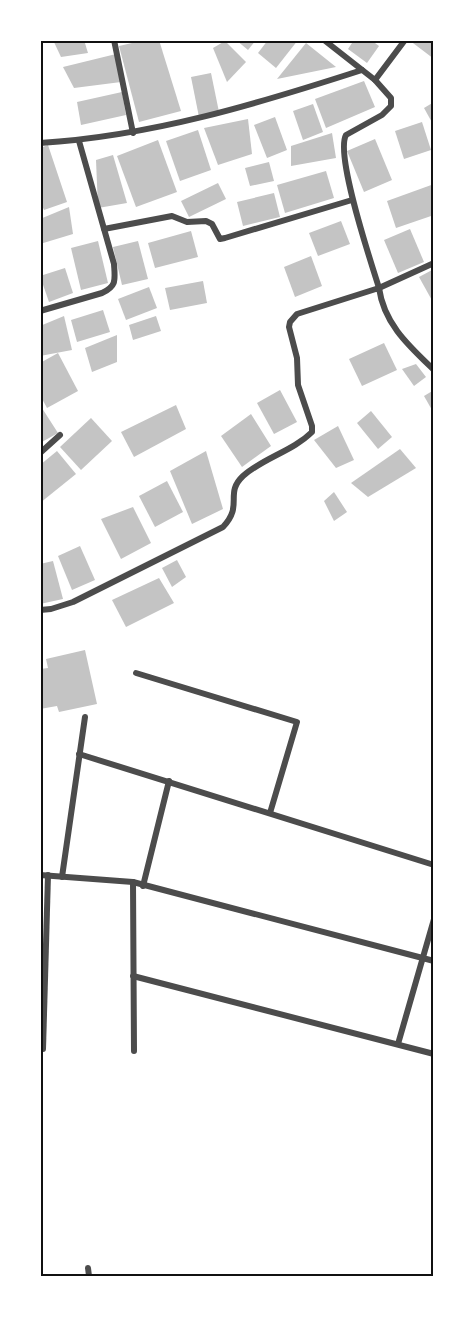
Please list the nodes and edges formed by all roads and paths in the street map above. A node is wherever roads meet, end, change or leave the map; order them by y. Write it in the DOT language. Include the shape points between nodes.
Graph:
graph roads {
  1 [pos="114,40"];
  2 [pos="324,40"];
  3 [pos="405,40"];
  4 [pos="362,70"];
  5 [pos="375,80"];
  6 [pos="133,133"];
  7 [pos="79,141"];
  8 [pos="40,143"];
  9 [pos="352,200"];
  10 [pos="104,229"];
  11 [pos="434,263"];
  12 [pos="379,288"];
  13 [pos="40,311"];
  14 [pos="434,370"];
  15 [pos="60,435"];
  16 [pos="40,453"];
  17 [pos="40,610"];
  18 [pos="136,673"];
  19 [pos="85,717"];
  20 [pos="79,754"];
  21 [pos="169,781"];
  22 [pos="270,813"];
  23 [pos="434,865"];
  24 [pos="40,874"];
  25 [pos="48,875"];
  26 [pos="62,877"];
  27 [pos="132,882"];
  28 [pos="143,886"];
  29 [pos="434,919"];
  30 [pos="423,958"];
  31 [pos="434,961"];
  32 [pos="133,976"];
  33 [pos="398,1044"];
  34 [pos="43,1049"];
  35 [pos="134,1052"];
  36 [pos="434,1054"];
  37 [pos="88,1268"];
  38 [pos="89,1276"];
  1 -- 6 [label="street"];
  2 -- 4 [label="street"];
  3 -- 5 [label="street"];
  4 -- 5 [label="street"];
  4 -- 6 [label="street" via="217,114"];
  5 -- 9 [label="street" via="392,103 387,112 344,139"];
  6 -- 7 [label="street"];
  7 -- 8 [label="street"];
  7 -- 10 [label="street"];
  9 -- 10 [label="street" via="220,239 206,221 187,222 172,216"];
  9 -- 12 [label="street"];
  10 -- 13 [label="street" via="115,272 111,289"];
  11 -- 12 [label="street"];
  12 -- 14 [label="street" via="381,302 397,332"];
  12 -- 17 [label="street" via="297,314 290,322 298,385 312,432 243,477 234,490 230,520 73,602"];
  15 -- 16 [label="street"];
  18 -- 22 [label="street" via="297,722"];
  19 -- 20 [label="street"];
  20 -- 21 [label="street"];
  20 -- 26 [label="street"];
  21 -- 22 [label="street"];
  21 -- 28 [label="street"];
  22 -- 23 [label="street"];
  24 -- 25 [label="street"];
  25 -- 26 [label="street"];
  25 -- 34 [label="street"];
  26 -- 27 [label="street"];
  27 -- 28 [label="street"];
  27 -- 32 [label="street"];
  28 -- 30 [label="street"];
  29 -- 30 [label="street"];
  30 -- 31 [label="street"];
  30 -- 33 [label="street"];
  32 -- 33 [label="street"];
  32 -- 35 [label="street"];
  33 -- 36 [label="street"];
  37 -- 38 [label="street"];
}
